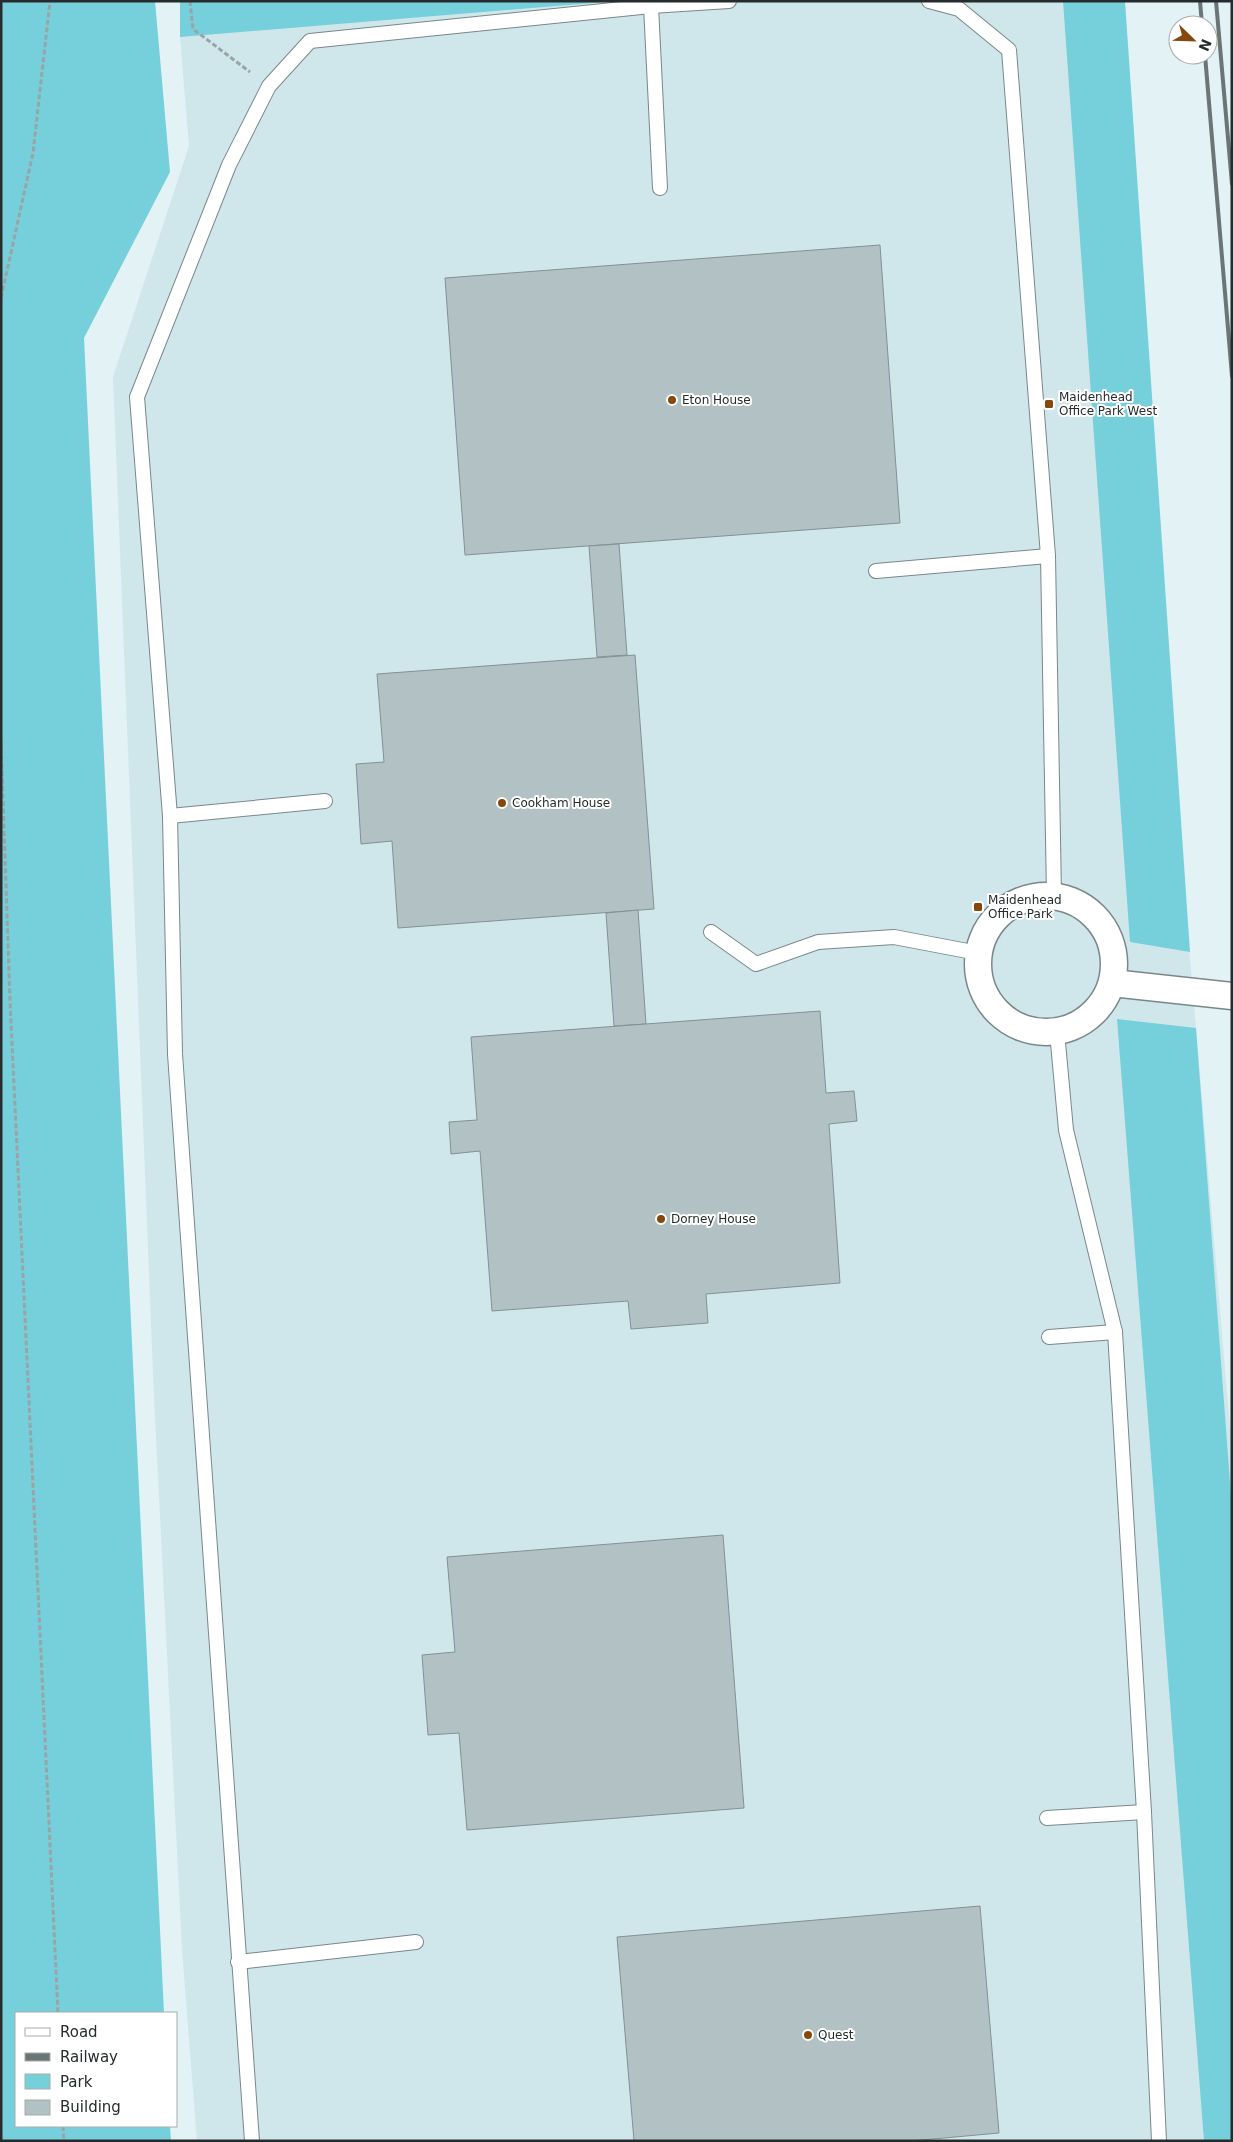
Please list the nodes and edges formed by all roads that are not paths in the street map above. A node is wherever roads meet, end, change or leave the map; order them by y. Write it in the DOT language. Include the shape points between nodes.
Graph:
graph roads {
  1 [pos="729,1"];
  2 [pos="929,1"];
  3 [pos="651,6"];
  4 [pos="660,188"];
  5 [pos="1048,556"];
  6 [pos="876,571"];
  7 [pos="325,801"];
  8 [pos="170,816"];
  9 [pos="1054,895"];
  10 [pos="711,932"];
  11 [pos="978,953"];
  12 [pos="1112,982"];
  13 [pos="1232,996"];
  14 [pos="1057,1032"];
  15 [pos="1115,1332"];
  16 [pos="1049,1337"];
  17 [pos="1144,1812"];
  18 [pos="1046,1818"];
  19 [pos="416,1942"];
  20 [pos="238,1962"];
  21 [pos="252,2141"];
  22 [pos="1159,2141"];
  1 -- 3 [label="lane"];
  2 -- 5 [label="lane" via="959,9 1009,50"];
  3 -- 4 [label="lane"];
  3 -- 8 [label="lane" via="310,40 269,86 229,165 137,397"];
  5 -- 6 [label="lane"];
  5 -- 9 [label="lane"];
  7 -- 8 [label="lane"];
  8 -- 20 [label="lane" via="175,1054"];
  9 -- 11 [label="street" via="1033,896 1013,903 996,916 984,933"];
  9 -- 12 [label="street" via="1090,910 1103,925 1112,943 1115,963"];
  10 -- 11 [label="lane" via="756,964 818,942 894,937"];
  11 -- 14 [label="street" via="978,975 985,995 998,1013 1015,1025 1036,1032"];
  12 -- 13 [label="street"];
  12 -- 14 [label="street" via="1100,1006 1082,1023"];
  14 -- 15 [label="lane" via="1066,1130"];
  15 -- 16 [label="lane"];
  15 -- 17 [label="lane"];
  17 -- 18 [label="lane"];
  17 -- 22 [label="lane"];
  19 -- 20 [label="lane"];
  20 -- 21 [label="lane"];
}
